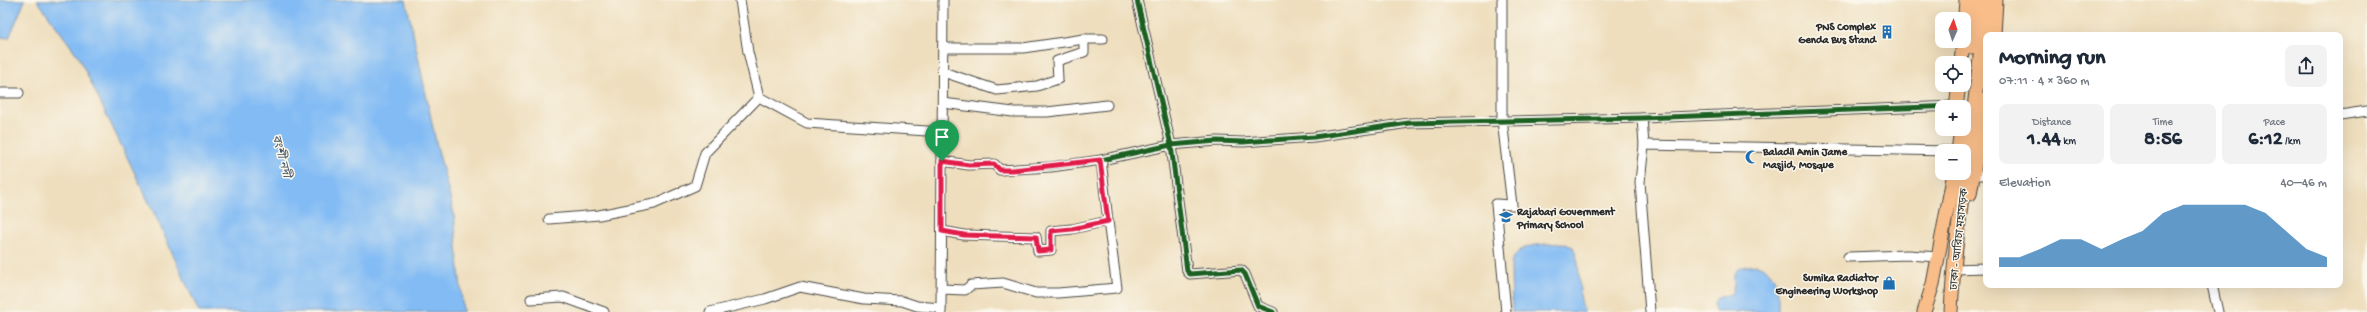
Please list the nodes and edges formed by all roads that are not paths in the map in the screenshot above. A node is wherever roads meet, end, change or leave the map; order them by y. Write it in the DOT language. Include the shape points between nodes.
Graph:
graph roads {
  1 [pos="740,0"];
  2 [pos="943,0"];
  3 [pos="1137,0"];
  4 [pos="1502,0"];
  5 [pos="1966,0"];
  6 [pos="1975,0"];
  7 [pos="1985,0"];
  8 [pos="1996,0"];
  9 [pos="1965,12"];
  10 [pos="1994,32"];
  11 [pos="1084,39"];
  12 [pos="1103,39"];
  13 [pos="943,48"];
  14 [pos="943,72"];
  15 [pos="0,93"];
  16 [pos="19,93"];
  17 [pos="759,97"];
  18 [pos="1961,100"];
  19 [pos="943,103"];
  20 [pos="1107,105"];
  21 [pos="1935,109"];
  22 [pos="2367,111"];
  23 [pos="2343,115"];
  24 [pos="1642,118"];
  25 [pos="1502,120"];
  26 [pos="942,132"];
  27 [pos="1983,137"];
  28 [pos="1171,145"];
  29 [pos="1644,145"];
  30 [pos="1935,151"];
  31 [pos="1100,160"];
  32 [pos="942,161"];
  33 [pos="1980,175"];
  34 [pos="1945,180"];
  35 [pos="1953,180"];
  36 [pos="1945,217"];
  37 [pos="549,218"];
  38 [pos="1108,221"];
  39 [pos="942,231"];
  40 [pos="1956,247"];
  41 [pos="1848,256"];
  42 [pos="1939,257"];
  43 [pos="1983,268"];
  44 [pos="1953,269"];
  45 [pos="2213,288"];
  46 [pos="941,289"];
  47 [pos="531,299"];
  48 [pos="941,310"];
  49 [pos="604,312"];
  50 [pos="710,312"];
  51 [pos="1273,312"];
  52 [pos="1506,312"];
  53 [pos="1650,312"];
  54 [pos="1924,312"];
  55 [pos="1951,312"];
  56 [pos="2218,312"];
  1 -- 17 [label="street"];
  2 -- 13 [label="street"];
  3 -- 28 [label="street"];
  4 -- 25 [label="street"];
  5 -- 9 [label="highway"];
  6 -- 18 [label="highway" via="1970,72"];
  7 -- 40 [label="highway, ঢাকা - আরিচা মহাসড়ক"];
  8 -- 10 [label="highway"];
  11 -- 12 [label="street"];
  11 -- 13 [label="street" via="1024,48"];
  11 -- 14 [label="street" via="1084,52 1057,61 1058,79 1036,86 997,90"];
  13 -- 14 [label="street"];
  14 -- 19 [label="street"];
  15 -- 16 [label="street"];
  17 -- 26 [label="street" via="807,123"];
  17 -- 37 [label="street" via="705,153 695,186 654,204 599,215"];
  19 -- 20 [label="street" via="1013,112 1047,112"];
  19 -- 26 [label="street"];
  21 -- 24 [label="street"];
  22 -- 23 [label="street"];
  24 -- 25 [label="street"];
  24 -- 29 [label="street"];
  25 -- 28 [label="street" via="1409,123 1314,137"];
  25 -- 52 [label="street" via="1512,205 1496,204"];
  26 -- 32 [label="street"];
  27 -- 33 [label="highway"];
  28 -- 31 [label="street"];
  28 -- 51 [label="street" via="1187,271 1190,274 1241,270 1258,306"];
  29 -- 30 [label="street"];
  29 -- 53 [label="street" via="1640,182"];
  31 -- 32 [label="street" via="1013,170 1000,170 994,164 969,165"];
  31 -- 38 [label="street"];
  32 -- 39 [label="street"];
  33 -- 40 [label="highway"];
  34 -- 36 [label="highway" via="1943,198"];
  35 -- 36 [label="highway, ঢাকা - আরিচা মহাসড়ক"];
  36 -- 42 [label="highway, ঢাকা - আরিচা মহাসড়ক"];
  38 -- 39 [label="street" via="1051,231 1051,250 1038,251 1036,237 964,235"];
  38 -- 46 [label="street" via="1117,288 1036,293 1003,283 971,285 965,290"];
  39 -- 46 [label="street"];
  40 -- 44 [label="highway, ঢাকা - আরিচা মহাসড়ক"];
  41 -- 42 [label="street"];
  42 -- 54 [label="highway, ঢাকা - আরিচা মহাসড়ক"];
  43 -- 44 [label="street"];
  44 -- 55 [label="highway, ঢাকা - আরিচা মহাসড়ক"];
  45 -- 56 [label="street"];
  46 -- 48 [label="street"];
  47 -- 49 [label="street" via="563,297"];
  48 -- 50 [label="street" via="902,301 864,299 800,287 765,299"];
}
